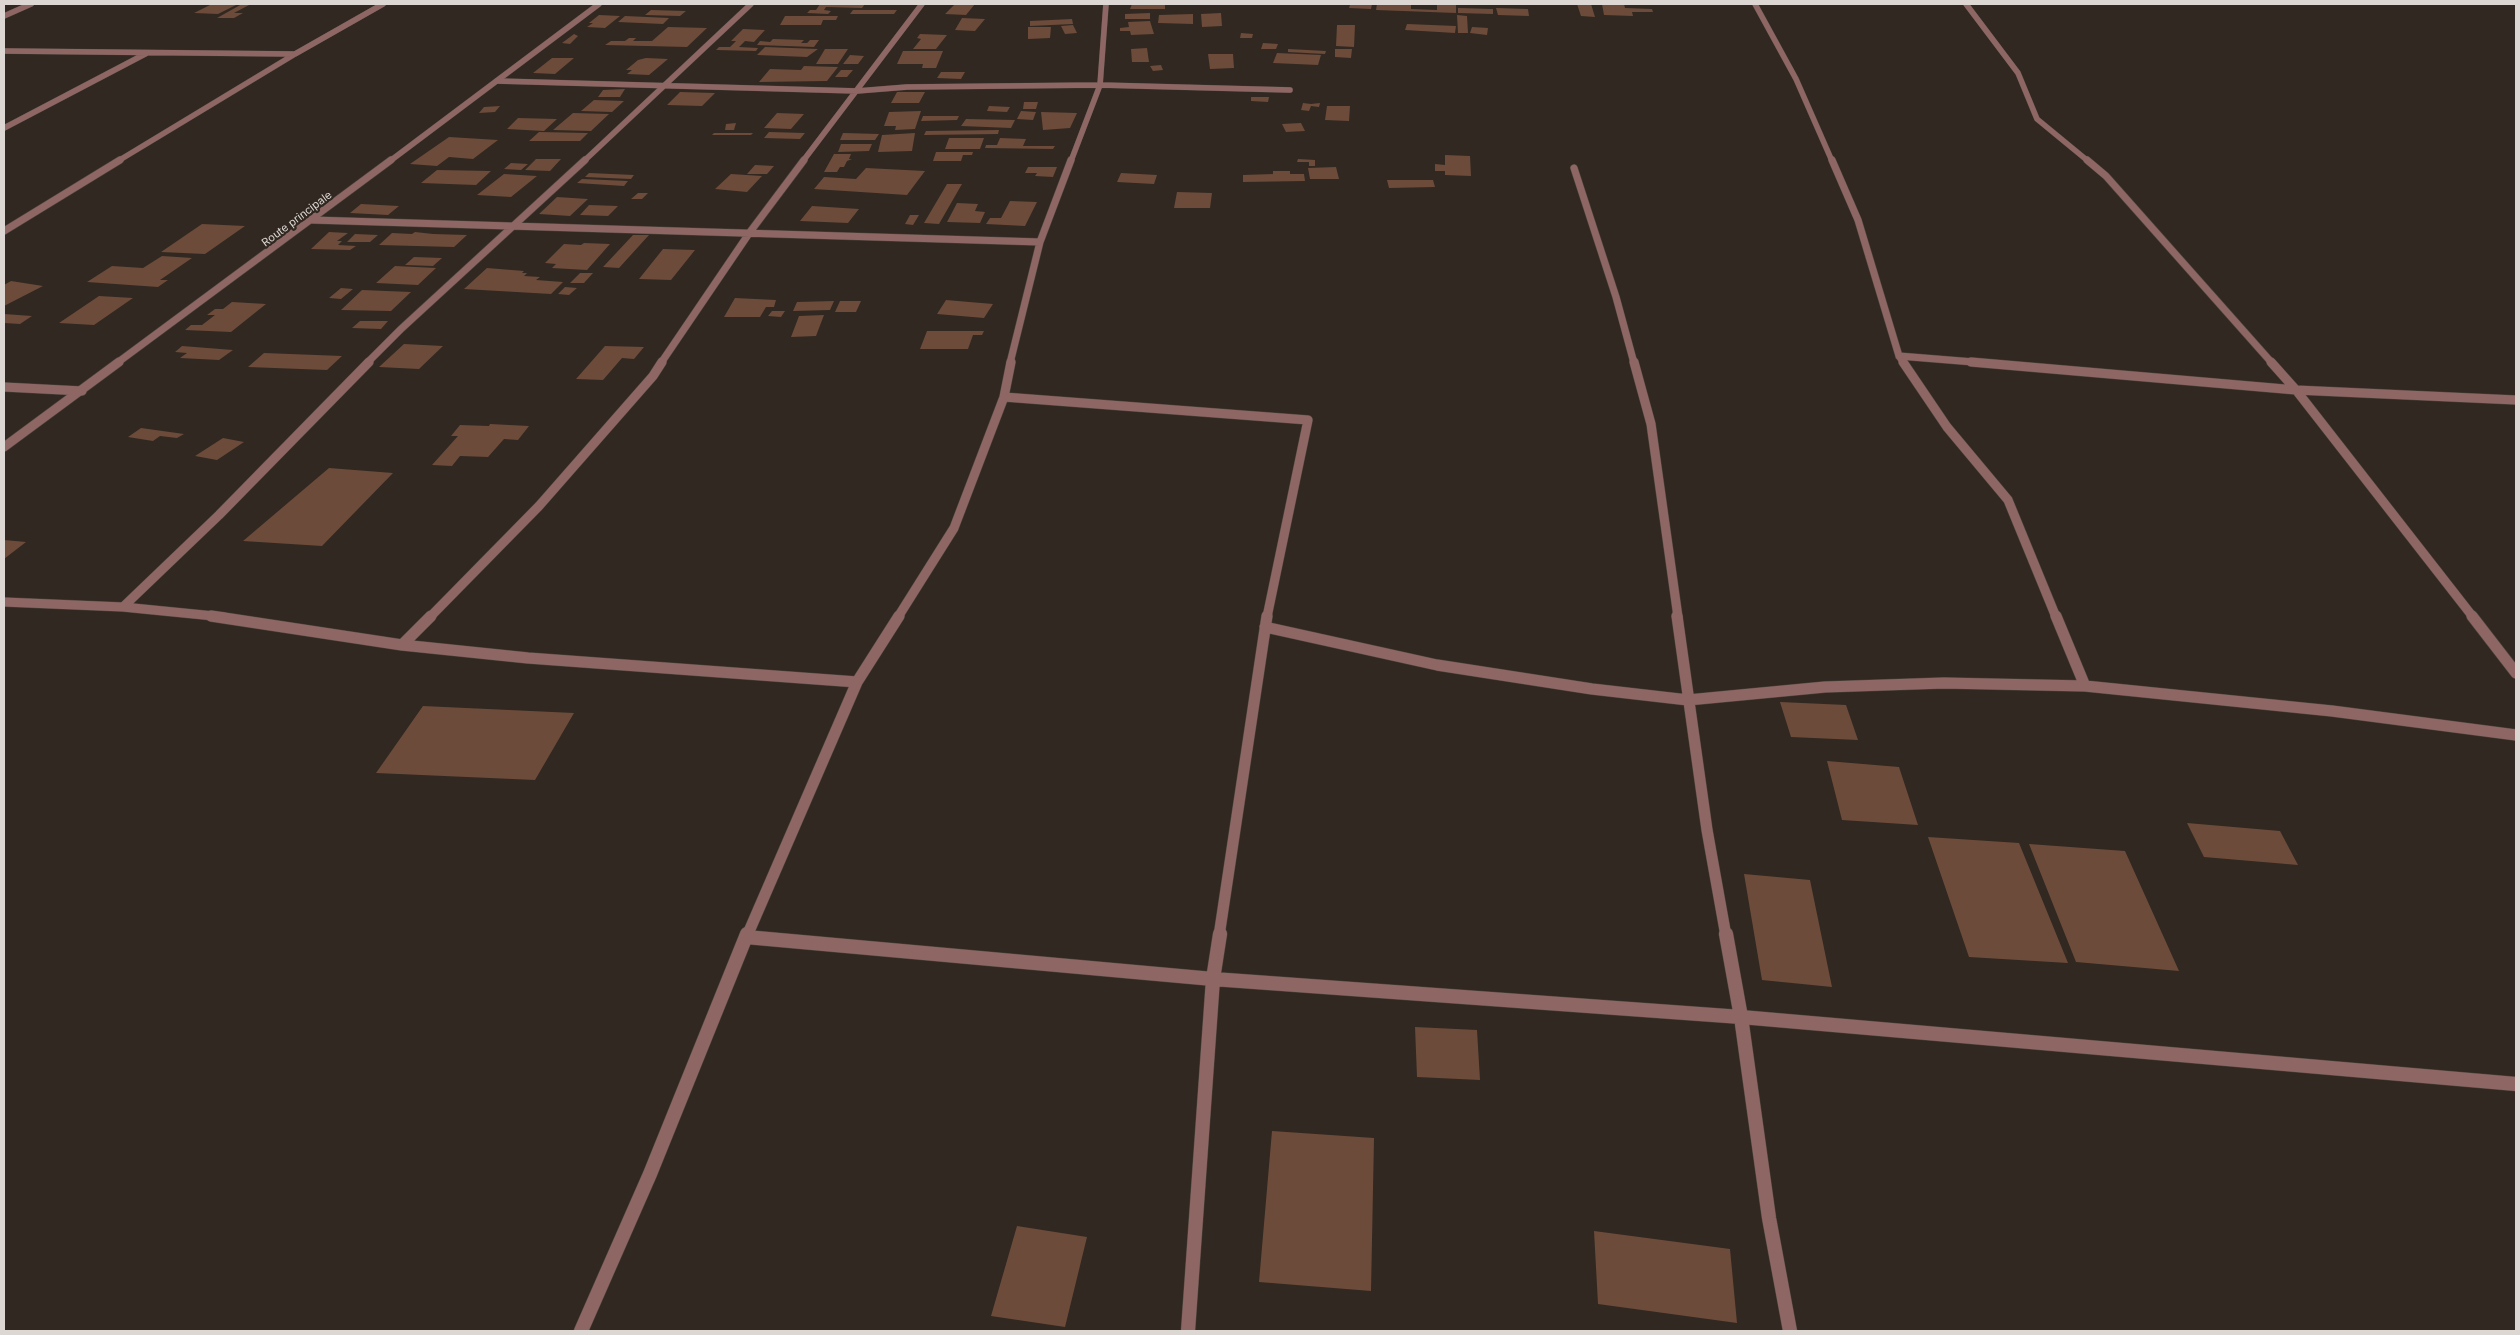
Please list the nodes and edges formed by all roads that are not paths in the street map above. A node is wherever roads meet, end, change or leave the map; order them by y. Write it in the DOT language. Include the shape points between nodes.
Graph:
graph roads {
  1 [pos="31,4"];
  2 [pos="384,4"];
  3 [pos="599,4"];
  4 [pos="751,4"];
  5 [pos="922,4"];
  6 [pos="1106,4"];
  7 [pos="1755,4"];
  8 [pos="1966,4"];
  9 [pos="4,16"];
  10 [pos="4,51"];
  11 [pos="148,53"];
  12 [pos="294,54"];
  13 [pos="497,81"];
  14 [pos="668,85"];
  15 [pos="1100,85"];
  16 [pos="1290,90"];
  17 [pos="858,91"];
  18 [pos="4,128"];
  19 [pos="1574,168"];
  20 [pos="312,220"];
  21 [pos="512,226"];
  22 [pos="4,231"];
  23 [pos="750,232"];
  24 [pos="1040,242"];
  25 [pos="1899,356"];
  26 [pos="4,387"];
  27 [pos="2296,390"];
  28 [pos="82,391"];
  29 [pos="1004,397"];
  30 [pos="2516,400"];
  31 [pos="4,447"];
  32 [pos="4,602"];
  33 [pos="122,607"];
  34 [pos="1264,627"];
  35 [pos="402,646"];
  36 [pos="2516,672"];
  37 [pos="857,682"];
  38 [pos="2085,686"];
  39 [pos="1688,700"];
  40 [pos="2516,736"];
  41 [pos="746,937"];
  42 [pos="1214,979"];
  43 [pos="1741,1018"];
  44 [pos="2516,1084"];
  45 [pos="582,1331"];
  46 [pos="1188,1331"];
  47 [pos="1790,1331"];
  1 -- 9 [label="street"];
  2 -- 12 [label="street"];
  3 -- 13 [label="street, Route principale"];
  4 -- 14 [label="street"];
  5 -- 17 [label="street"];
  6 -- 15 [label="street"];
  7 -- 25 [label="street" via="1796,78 1858,220"];
  8 -- 27 [label="street" via="2018,73 2037,119 2106,176"];
  10 -- 11 [label="street"];
  11 -- 12 [label="street"];
  11 -- 18 [label="street"];
  12 -- 22 [label="street"];
  13 -- 14 [label="street"];
  13 -- 20 [label="street, Route principale"];
  14 -- 17 [label="street"];
  14 -- 21 [label="street"];
  15 -- 16 [label="street"];
  15 -- 17 [label="street" via="907,87"];
  15 -- 24 [label="street"];
  17 -- 23 [label="street"];
  19 -- 39 [label="street" via="1616,297 1651,424"];
  20 -- 21 [label="street"];
  20 -- 28 [label="street, Route principale"];
  21 -- 23 [label="street"];
  21 -- 33 [label="street" via="400,329 219,515"];
  23 -- 24 [label="street"];
  23 -- 35 [label="street" via="653,376 539,506"];
  24 -- 29 [label="street"];
  25 -- 27 [label="street"];
  25 -- 38 [label="street" via="1947,427 2008,500"];
  26 -- 28 [label="street"];
  27 -- 30 [label="street"];
  27 -- 36 [label="street"];
  28 -- 31 [label="street, Route principale"];
  29 -- 34 [label="street" via="1308,420"];
  29 -- 37 [label="street" via="954,528"];
  32 -- 33 [label="street"];
  33 -- 35 [label="street" via="223,617"];
  34 -- 39 [label="street" via="1437,665"];
  34 -- 42 [label="street"];
  35 -- 37 [label="street"];
  37 -- 41 [label="street"];
  38 -- 39 [label="street" via="1944,683 1825,687"];
  38 -- 40 [label="street" via="2332,711"];
  39 -- 43 [label="street" via="1707,830"];
  41 -- 42 [label="street"];
  41 -- 45 [label="street"];
  42 -- 43 [label="street"];
  42 -- 46 [label="street"];
  43 -- 44 [label="street"];
  43 -- 47 [label="street" via="1769,1218"];
}
